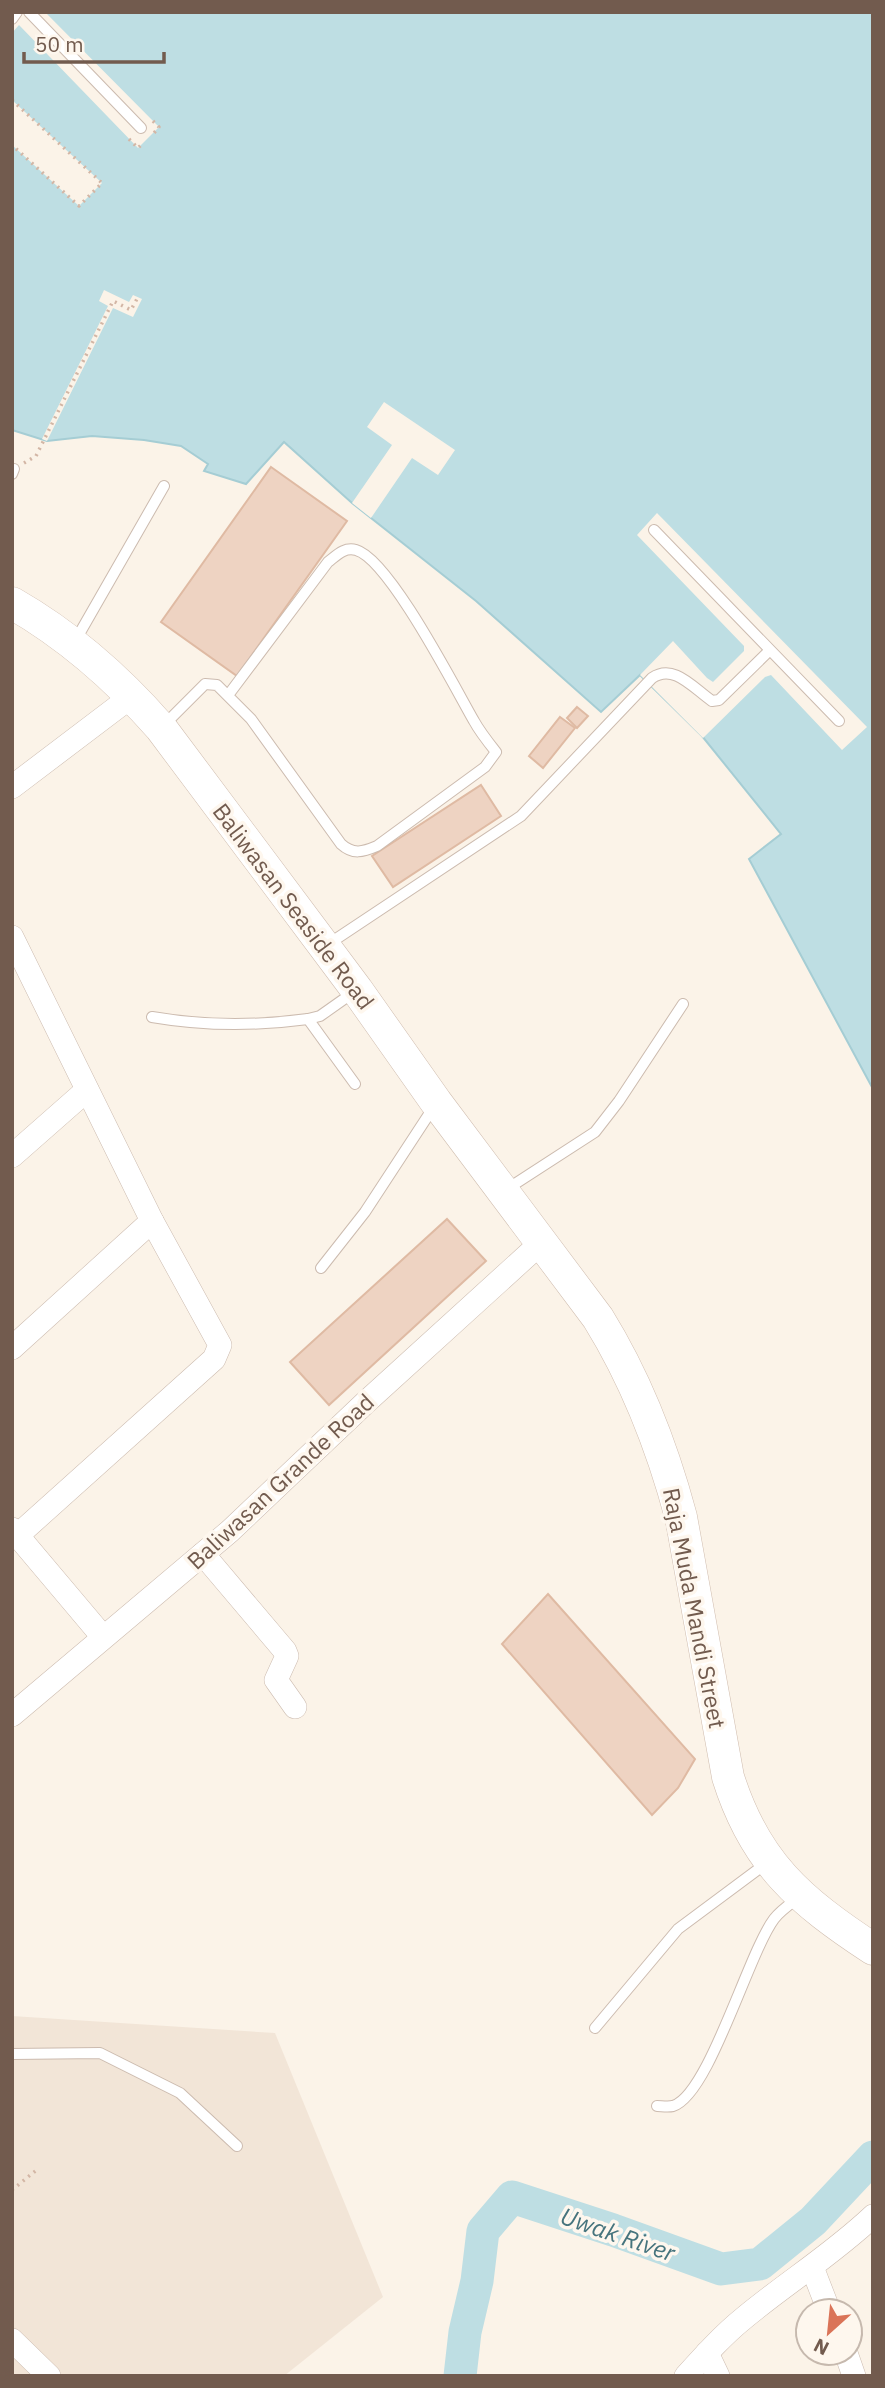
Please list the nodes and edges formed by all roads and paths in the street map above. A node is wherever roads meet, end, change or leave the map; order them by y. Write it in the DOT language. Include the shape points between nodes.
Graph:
graph roads {
  1 [pos="17,12"];
  2 [pos="29,12"];
  3 [pos="12,19"];
  4 [pos="12,100"];
  5 [pos="141,128"];
  6 [pos="12,145"];
  7 [pos="138,297"];
  8 [pos="13,471"];
  9 [pos="164,486"];
  10 [pos="654,530"];
  11 [pos="12,603"];
  12 [pos="73,645"];
  13 [pos="769,650"];
  14 [pos="229,694"];
  15 [pos="132,696"];
  16 [pos="839,721"];
  17 [pos="161,728"];
  18 [pos="12,787"];
  19 [pos="324,947"];
  20 [pos="16,954"];
  21 [pos="357,990"];
  22 [pos="683,1004"];
  23 [pos="152,1017"];
  24 [pos="308,1019"];
  25 [pos="355,1084"];
  26 [pos="87,1090"];
  27 [pos="436,1102"];
  28 [pos="12,1156"];
  29 [pos="504,1191"];
  30 [pos="152,1221"];
  31 [pos="542,1242"];
  32 [pos="321,1268"];
  33 [pos="12,1348"];
  34 [pos="15,1532"];
  35 [pos="202,1554"];
  36 [pos="103,1637"];
  37 [pos="295,1707"];
  38 [pos="12,1715"];
  39 [pos="768,1862"];
  40 [pos="800,1896"];
  41 [pos="873,1949"];
  42 [pos="595,2028"];
  43 [pos="12,2054"];
  44 [pos="657,2106"];
  45 [pos="237,2146"];
  46 [pos="39,2168"];
  47 [pos="12,2190"];
  48 [pos="873,2216"];
  49 [pos="812,2267"];
  50 [pos="824,2297"];
  51 [pos="14,2346"];
  52 [pos="707,2353"];
  53 [pos="49,2376"];
  54 [pos="686,2376"];
  55 [pos="718,2376"];
  1 -- 3 [label="lane"];
  2 -- 5 [label="lane"];
  4 -- 6 [label="path" via="102,183 79,206"];
  7 -- 8 [label="path" via="131,310 113,301 36,456"];
  9 -- 12 [label="lane"];
  10 -- 13 [label="lane"];
  11 -- 12 [label="main road, Baliwasan Seaside Road"];
  12 -- 15 [label="main road, Baliwasan Seaside Road"];
  13 -- 16 [label="lane"];
  13 -- 19 [label="lane" via="712,701 676,674 660,673 652,678 521,816"];
  14 -- 14 [label="lane" via="348,850 365,852 388,838 485,767 496,752 419,622 370,557 354,549 341,551 328,562"];
  14 -- 17 [label="lane" via="217,685 205,684"];
  15 -- 17 [label="main road, Baliwasan Seaside Road"];
  15 -- 18 [label="street"];
  17 -- 19 [label="main road, Baliwasan Seaside Road"];
  19 -- 21 [label="main road, Baliwasan Seaside Road"];
  20 -- 26 [label="street"];
  21 -- 24 [label="lane" via="320,1016"];
  21 -- 27 [label="main road, Baliwasan Seaside Road"];
  22 -- 29 [label="lane" via="594,1132"];
  23 -- 24 [label="lane" via="232,1024"];
  24 -- 25 [label="lane"];
  26 -- 28 [label="street"];
  26 -- 30 [label="street"];
  27 -- 29 [label="main road, Baliwasan Seaside Road"];
  27 -- 32 [label="lane" via="365,1212"];
  29 -- 31 [label="main road, Baliwasan Seaside Road"];
  30 -- 33 [label="street"];
  30 -- 34 [label="street" via="217,1339 218,1352"];
  31 -- 35 [label="street, Baliwasan Grande Road"];
  31 -- 39 [label="main road, Raja Muda Mandi Street" via="621,1355 659,1442 681,1517 727,1777 738,1810"];
  34 -- 36 [label="street"];
  35 -- 36 [label="street, Baliwasan Grande Road"];
  35 -- 37 [label="street" via="285,1651 276,1680"];
  36 -- 38 [label="street, Baliwasan Grande Road"];
  39 -- 40 [label="main road, Raja Muda Mandi Street"];
  39 -- 42 [label="lane" via="678,1929"];
  40 -- 41 [label="main road, Raja Muda Mandi Street"];
  40 -- 44 [label="lane" via="774,1919 722,2035 688,2095 674,2106"];
  43 -- 45 [label="lane" via="100,2053 180,2094"];
  46 -- 47 [label="path"];
  48 -- 49 [label="street"];
  49 -- 50 [label="street"];
  49 -- 52 [label="street" via="744,2317"];
  51 -- 53 [label="street"];
  52 -- 54 [label="street"];
  52 -- 55 [label="street"];
}
